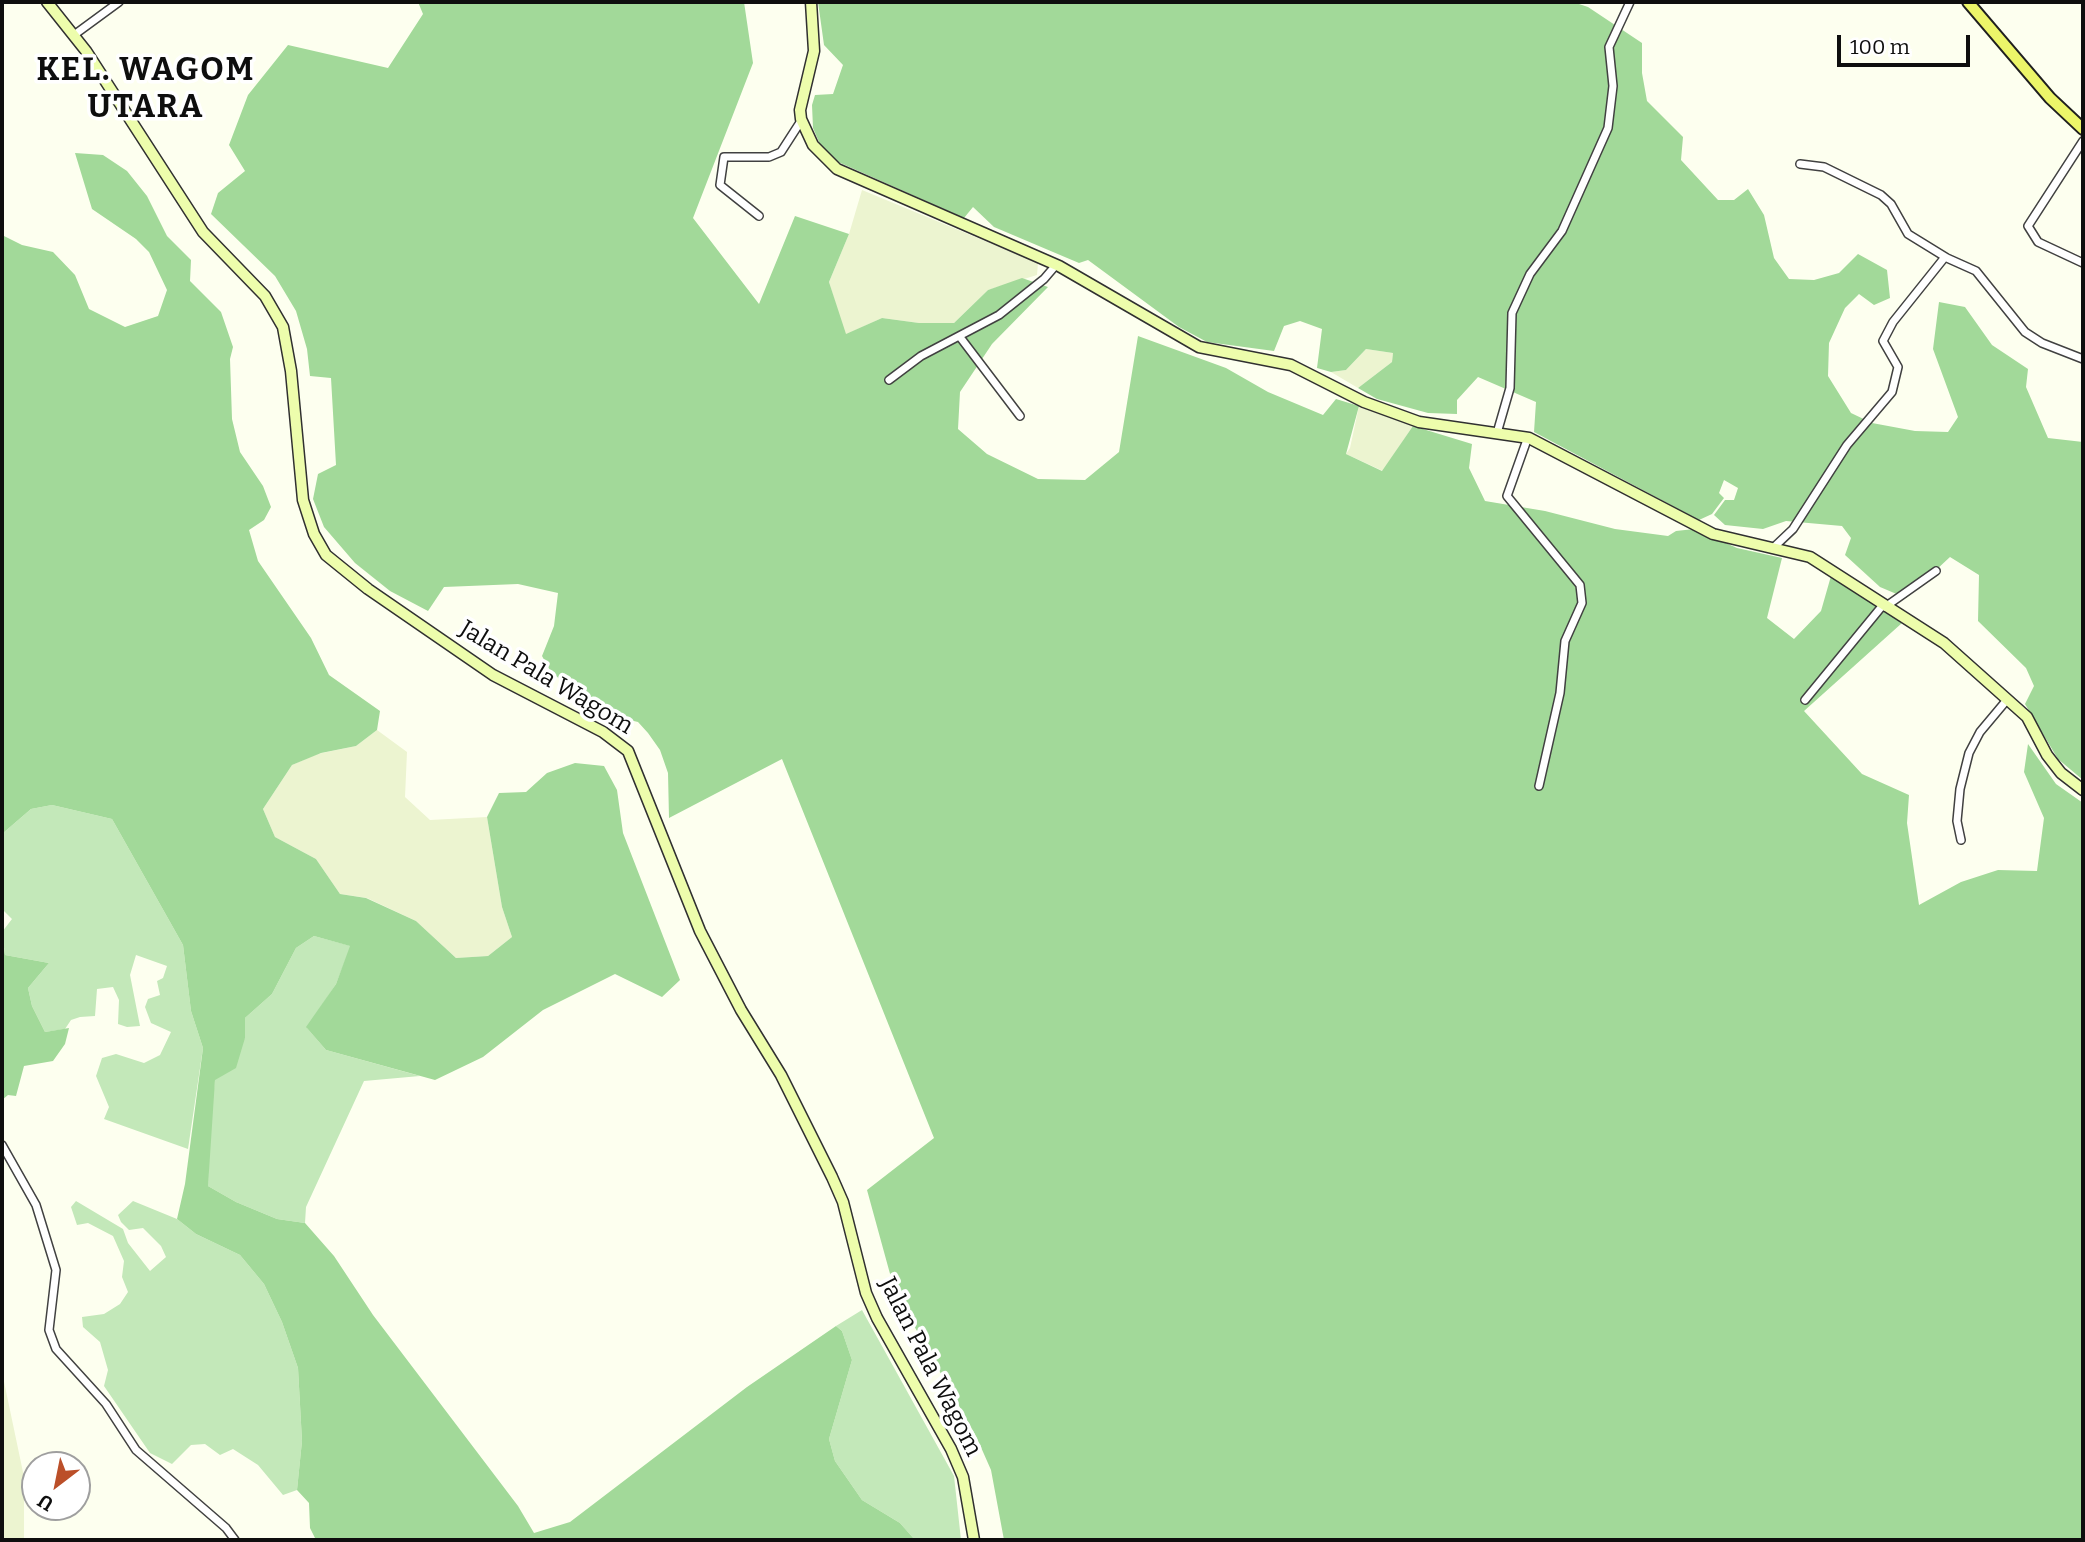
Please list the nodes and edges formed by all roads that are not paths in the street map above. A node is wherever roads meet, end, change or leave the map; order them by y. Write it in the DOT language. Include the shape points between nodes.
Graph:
graph roads {
  1 [pos="47,2"];
  2 [pos="118,2"];
  3 [pos="811,2"];
  4 [pos="1630,2"];
  5 [pos="1968,2"];
  6 [pos="74,35"];
  7 [pos="801,121"];
  8 [pos="2083,129"];
  9 [pos="2083,141"];
  10 [pos="1800,164"];
  11 [pos="759,216"];
  12 [pos="1945,257"];
  13 [pos="2083,264"];
  14 [pos="1056,265"];
  15 [pos="960,337"];
  16 [pos="2083,359"];
  17 [pos="889,380"];
  18 [pos="1020,416"];
  19 [pos="1497,433"];
  20 [pos="1528,437"];
  21 [pos="1773,548"];
  22 [pos="1936,571"];
  23 [pos="1884,606"];
  24 [pos="1805,700"];
  25 [pos="2007,701"];
  26 [pos="1539,786"];
  27 [pos="2083,790"];
  28 [pos="1961,839"];
  29 [pos="2,1145"];
  30 [pos="235,1540"];
  31 [pos="974,1540"];
  1 -- 6 [label="main road, Jalan Pala Wagom"];
  2 -- 6 [label="street"];
  3 -- 7 [label="main road" via="814,51"];
  4 -- 19 [label="street" via="1609,47 1613,86 1608,128 1562,231 1530,274 1512,313 1510,388"];
  5 -- 8 [label="main road" via="2050,98"];
  6 -- 31 [label="main road, Jalan Pala Wagom" via="203,232 265,296 283,327 303,499 326,555 493,675 611,736 628,751 700,931 832,1177 877,1318 962,1477"];
  7 -- 11 [label="street" via="781,152 769,158 724,157 720,185"];
  7 -- 14 [label="main road" via="813,145 836,169"];
  9 -- 13 [label="street" via="2028,226 2038,242"];
  10 -- 12 [label="street" via="1824,167 1881,195 1905,230"];
  12 -- 16 [label="street" via="1976,271 2031,337"];
  12 -- 21 [label="street" via="1883,341 1898,367 1892,393 1847,445 1793,529"];
  14 -- 15 [label="street" via="999,315"];
  14 -- 19 [label="main road" via="1199,347 1291,365 1364,402 1419,422"];
  15 -- 17 [label="street" via="921,356"];
  15 -- 18 [label="street"];
  19 -- 20 [label="main road"];
  20 -- 21 [label="main road" via="1695,526 1731,540"];
  20 -- 26 [label="street" via="1507,496 1580,585 1582,603 1565,641 1560,693"];
  21 -- 23 [label="main road" via="1810,557"];
  22 -- 23 [label="street"];
  23 -- 24 [label="street"];
  23 -- 25 [label="main road" via="1944,643"];
  25 -- 27 [label="main road" via="2027,716 2047,755"];
  25 -- 28 [label="street" via="1980,732 1969,753 1959,799"];
  29 -- 30 [label="street" via="36,1205 56,1270 49,1330 56,1349 106,1404 136,1450"];
}
